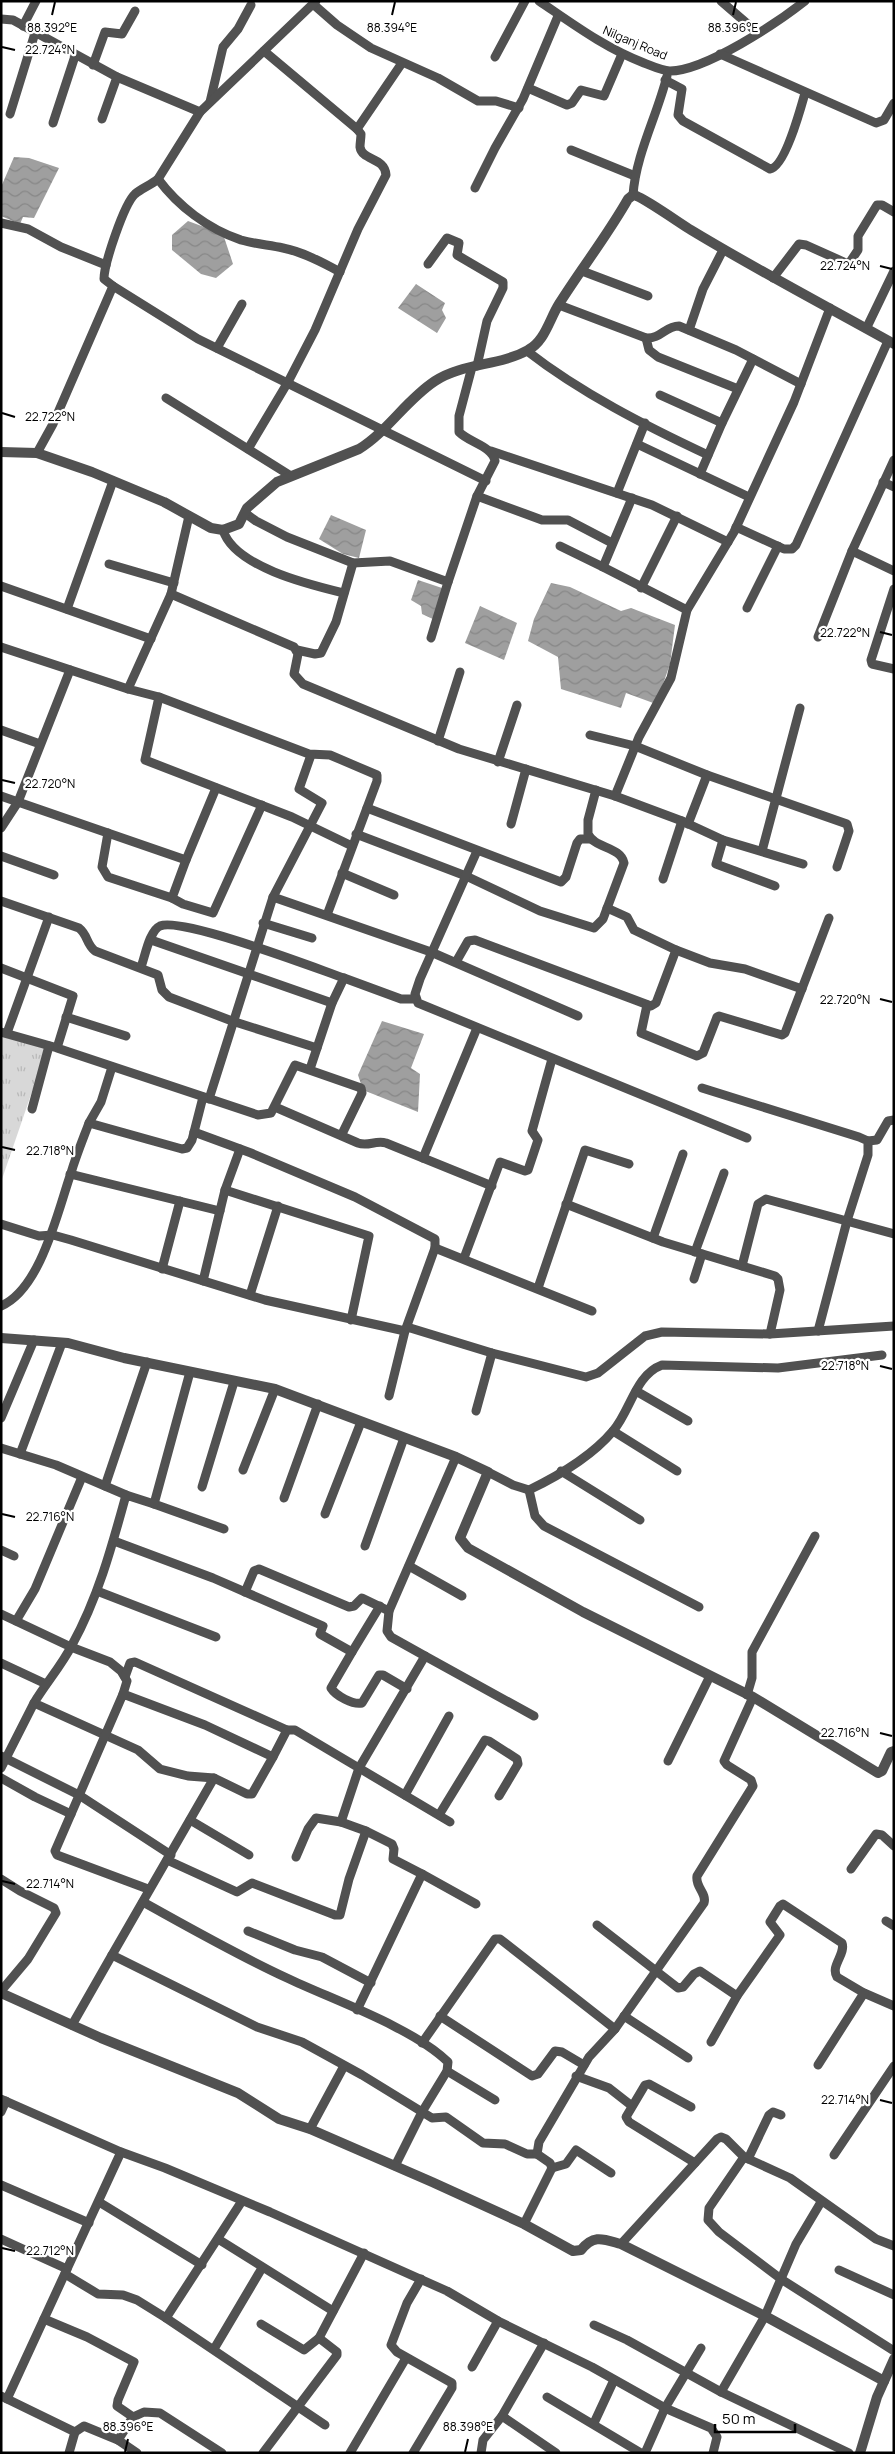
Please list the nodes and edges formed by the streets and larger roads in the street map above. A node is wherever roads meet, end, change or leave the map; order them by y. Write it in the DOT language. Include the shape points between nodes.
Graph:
graph roads {
  1 [pos="36,1"];
  2 [pos="525,1"];
  3 [pos="721,1"];
  4 [pos="805,1"];
  5 [pos="541,2"];
  6 [pos="315,3"];
  7 [pos="251,5"];
  8 [pos="135,11"];
  9 [pos="558,16"];
  10 [pos="1,19"];
  11 [pos="23,26"];
  12 [pos="35,33"];
  13 [pos="758,34"];
  14 [pos="264,51"];
  15 [pos="622,54"];
  16 [pos="720,54"];
  17 [pos="75,56"];
  18 [pos="495,57"];
  19 [pos="402,63"];
  20 [pos="93,65"];
  21 [pos="668,71"];
  22 [pos="117,77"];
  23 [pos="666,80"];
  24 [pos="528,88"];
  25 [pos="806,93"];
  26 [pos="210,103"];
  27 [pos="519,108"];
  28 [pos="892,109"];
  29 [pos="200,112"];
  30 [pos="10,114"];
  31 [pos="102,119"];
  32 [pos="53,123"];
  33 [pos="357,129"];
  34 [pos="571,150"];
  35 [pos="635,176"];
  36 [pos="158,179"];
  37 [pos="475,188"];
  38 [pos="633,195"];
  39 [pos="894,212"];
  40 [pos="1,223"];
  41 [pos="723,250"];
  42 [pos="428,264"];
  43 [pos="106,265"];
  44 [pos="894,270"];
  45 [pos="582,271"];
  46 [pos="340,272"];
  47 [pos="773,278"];
  48 [pos="113,286"];
  49 [pos="648,296"];
  50 [pos="242,304"];
  51 [pos="559,304"];
  52 [pos="830,308"];
  53 [pos="867,327"];
  54 [pos="689,330"];
  55 [pos="646,338"];
  56 [pos="891,342"];
  57 [pos="217,348"];
  58 [pos="526,351"];
  59 [pos="753,359"];
  60 [pos="474,366"];
  61 [pos="288,382"];
  62 [pos="801,384"];
  63 [pos="738,389"];
  64 [pos="660,396"];
  65 [pos="166,398"];
  66 [pos="645,423"];
  67 [pos="722,423"];
  68 [pos="384,430"];
  69 [pos="637,444"];
  70 [pos="248,449"];
  71 [pos="491,451"];
  72 [pos="1,452"];
  73 [pos="37,453"];
  74 [pos="708,455"];
  75 [pos="894,460"];
  76 [pos="700,474"];
  77 [pos="291,476"];
  78 [pos="113,480"];
  79 [pos="486,482"];
  80 [pos="883,482"];
  81 [pos="894,488"];
  82 [pos="617,493"];
  83 [pos="477,496"];
  84 [pos="749,497"];
  85 [pos="632,498"];
  86 [pos="245,513"];
  87 [pos="190,516"];
  88 [pos="677,516"];
  89 [pos="736,527"];
  90 [pos="224,530"];
  91 [pos="728,542"];
  92 [pos="612,543"];
  93 [pos="560,546"];
  94 [pos="778,546"];
  95 [pos="852,551"];
  96 [pos="353,563"];
  97 [pos="109,564"];
  98 [pos="603,567"];
  99 [pos="894,571"];
  100 [pos="448,582"];
  101 [pos="174,583"];
  102 [pos="1,586"];
  103 [pos="641,588"];
  104 [pos="894,589"];
  105 [pos="344,593"];
  106 [pos="172,594"];
  107 [pos="747,608"];
  108 [pos="67,609"];
  109 [pos="687,610"];
  110 [pos="818,637"];
  111 [pos="431,638"];
  112 [pos="151,639"];
  113 [pos="1,647"];
  114 [pos="297,650"];
  115 [pos="70,670"];
  116 [pos="894,670"];
  117 [pos="460,672"];
  118 [pos="128,689"];
  119 [pos="158,697"];
  120 [pos="517,705"];
  121 [pos="800,708"];
  122 [pos="1,730"];
  123 [pos="590,735"];
  124 [pos="438,741"];
  125 [pos="40,744"];
  126 [pos="635,746"];
  127 [pos="311,755"];
  128 [pos="498,762"];
  129 [pos="526,769"];
  130 [pos="707,775"];
  131 [pos="216,788"];
  132 [pos="596,790"];
  133 [pos="1,796"];
  134 [pos="615,796"];
  135 [pos="774,798"];
  136 [pos="18,802"];
  137 [pos="262,805"];
  138 [pos="367,808"];
  139 [pos="685,822"];
  140 [pos="511,824"];
  141 [pos="309,825"];
  142 [pos="1,828"];
  143 [pos="108,833"];
  144 [pos="356,834"];
  145 [pos="590,839"];
  146 [pos="723,840"];
  147 [pos="352,846"];
  148 [pos="477,851"];
  149 [pos="762,852"];
  150 [pos="1,856"];
  151 [pos="186,860"];
  152 [pos="802,864"];
  153 [pos="837,867"];
  154 [pos="342,873"];
  155 [pos="54,874"];
  156 [pos="466,876"];
  157 [pos="663,879"];
  158 [pos="775,886"];
  159 [pos="394,894"];
  160 [pos="273,897"];
  161 [pos="172,898"];
  162 [pos="1,901"];
  163 [pos="607,908"];
  164 [pos="327,915"];
  165 [pos="49,917"];
  166 [pos="829,918"];
  167 [pos="263,923"];
  168 [pos="312,938"];
  169 [pos="151,940"];
  170 [pos="257,947"];
  171 [pos="676,950"];
  172 [pos="431,952"];
  173 [pos="456,962"];
  174 [pos="142,967"];
  175 [pos="1,968"];
  176 [pos="250,973"];
  177 [pos="27,978"];
  178 [pos="344,978"];
  179 [pos="802,989"];
  180 [pos="415,999"];
  181 [pos="332,1003"];
  182 [pos="647,1004"];
  183 [pos="578,1016"];
  184 [pos="66,1017"];
  185 [pos="232,1021"];
  186 [pos="478,1028"];
  187 [pos="4,1032"];
  188 [pos="126,1036"];
  189 [pos="53,1047"];
  190 [pos="317,1048"];
  191 [pos="552,1059"];
  192 [pos="112,1067"];
  193 [pos="310,1069"];
  194 [pos="702,1088"];
  195 [pos="206,1098"];
  196 [pos="275,1107"];
  197 [pos="32,1109"];
  198 [pos="894,1120"];
  199 [pos="89,1122"];
  200 [pos="194,1132"];
  201 [pos="342,1134"];
  202 [pos="747,1138"];
  203 [pos="868,1142"];
  204 [pos="240,1149"];
  205 [pos="683,1154"];
  206 [pos="423,1158"];
  207 [pos="629,1164"];
  208 [pos="724,1173"];
  209 [pos="70,1174"];
  210 [pos="492,1186"];
  211 [pos="225,1190"];
  212 [pos="180,1201"];
  213 [pos="566,1204"];
  214 [pos="278,1206"];
  215 [pos="220,1211"];
  216 [pos="847,1221"];
  217 [pos="1,1224"];
  218 [pos="894,1234"];
  219 [pos="53,1235"];
  220 [pos="653,1238"];
  221 [pos="434,1248"];
  222 [pos="698,1253"];
  223 [pos="464,1258"];
  224 [pos="742,1266"];
  225 [pos="162,1269"];
  226 [pos="694,1279"];
  227 [pos="203,1281"];
  228 [pos="538,1288"];
  229 [pos="250,1295"];
  230 [pos="1,1306"];
  231 [pos="592,1311"];
  232 [pos="351,1320"];
  233 [pos="894,1326"];
  234 [pos="406,1329"];
  235 [pos="818,1331"];
  236 [pos="770,1334"];
  237 [pos="1,1338"];
  238 [pos="34,1340"];
  239 [pos="62,1343"];
  240 [pos="492,1353"];
  241 [pos="882,1356"];
  242 [pos="147,1362"];
  243 [pos="190,1372"];
  244 [pos="234,1382"];
  245 [pos="275,1389"];
  246 [pos="636,1391"];
  247 [pos="389,1396"];
  248 [pos="318,1404"];
  249 [pos="476,1410"];
  250 [pos="1,1418"];
  251 [pos="688,1421"];
  252 [pos="361,1422"];
  253 [pos="613,1431"];
  254 [pos="404,1438"];
  255 [pos="1,1448"];
  256 [pos="20,1454"];
  257 [pos="456,1457"];
  258 [pos="243,1470"];
  259 [pos="561,1471"];
  260 [pos="677,1471"];
  261 [pos="488,1472"];
  262 [pos="82,1477"];
  263 [pos="105,1486"];
  264 [pos="202,1487"];
  265 [pos="529,1490"];
  266 [pos="126,1495"];
  267 [pos="284,1498"];
  268 [pos="154,1504"];
  269 [pos="325,1514"];
  270 [pos="640,1520"];
  271 [pos="224,1529"];
  272 [pos="816,1536"];
  273 [pos="114,1541"];
  274 [pos="365,1546"];
  275 [pos="1,1550"];
  276 [pos="14,1556"];
  277 [pos="409,1566"];
  278 [pos="97,1591"];
  279 [pos="245,1592"];
  280 [pos="462,1596"];
  281 [pos="380,1606"];
  282 [pos="699,1607"];
  283 [pos="389,1611"];
  284 [pos="1,1614"];
  285 [pos="16,1621"];
  286 [pos="216,1637"];
  287 [pos="71,1647"];
  288 [pos="352,1652"];
  289 [pos="425,1656"];
  290 [pos="1,1663"];
  291 [pos="710,1676"];
  292 [pos="124,1677"];
  293 [pos="46,1684"];
  294 [pos="407,1688"];
  295 [pos="123,1694"];
  296 [pos="750,1696"];
  297 [pos="34,1703"];
  298 [pos="449,1716"];
  299 [pos="534,1716"];
  300 [pos="288,1730"];
  301 [pos="104,1735"];
  302 [pos="894,1751"];
  303 [pos="4,1757"];
  304 [pos="273,1757"];
  305 [pos="668,1761"];
  306 [pos="1,1768"];
  307 [pos="359,1768"];
  308 [pos="1,1778"];
  309 [pos="214,1778"];
  310 [pos="79,1795"];
  311 [pos="405,1795"];
  312 [pos="499,1796"];
  313 [pos="71,1814"];
  314 [pos="439,1816"];
  315 [pos="190,1820"];
  316 [pos="341,1822"];
  317 [pos="450,1822"];
  318 [pos="366,1831"];
  319 [pos="894,1846"];
  320 [pos="249,1855"];
  321 [pos="296,1857"];
  322 [pos="169,1858"];
  323 [pos="851,1870"];
  324 [pos="422,1874"];
  325 [pos="1,1879"];
  326 [pos="148,1889"];
  327 [pos="143,1902"];
  328 [pos="476,1904"];
  329 [pos="597,1925"];
  330 [pos="248,1931"];
  331 [pos="112,1955"];
  332 [pos="656,1972"];
  333 [pos="371,1983"];
  334 [pos="1,1992"];
  335 [pos="864,1993"];
  336 [pos="737,1996"];
  337 [pos="894,2006"];
  338 [pos="357,2010"];
  339 [pos="440,2016"];
  340 [pos="624,2016"];
  341 [pos="72,2025"];
  342 [pos="615,2029"];
  343 [pos="711,2042"];
  344 [pos="422,2043"];
  345 [pos="688,2058"];
  346 [pos="584,2064"];
  347 [pos="818,2065"];
  348 [pos="344,2066"];
  349 [pos="894,2066"];
  350 [pos="447,2071"];
  351 [pos="576,2076"];
  352 [pos="4,2100"];
  353 [pos="496,2100"];
  354 [pos="632,2106"];
  355 [pos="691,2107"];
  356 [pos="1,2112"];
  357 [pos="422,2112"];
  358 [pos="781,2115"];
  359 [pos="310,2130"];
  360 [pos="121,2152"];
  361 [pos="537,2154"];
  362 [pos="834,2155"];
  363 [pos="746,2158"];
  364 [pos="695,2163"];
  365 [pos="395,2166"];
  366 [pos="552,2168"];
  367 [pos="611,2173"];
  368 [pos="1,2185"];
  369 [pos="242,2201"];
  370 [pos="99,2202"];
  371 [pos="821,2202"];
  372 [pos="89,2223"];
  373 [pos="524,2224"];
  374 [pos="1,2239"];
  375 [pos="218,2239"];
  376 [pos="621,2244"];
  377 [pos="894,2246"];
  378 [pos="364,2253"];
  379 [pos="202,2265"];
  380 [pos="262,2268"];
  381 [pos="839,2270"];
  382 [pos="66,2272"];
  383 [pos="421,2279"];
  384 [pos="781,2279"];
  385 [pos="894,2295"];
  386 [pos="333,2311"];
  387 [pos="765,2316"];
  388 [pos="166,2318"];
  389 [pos="44,2319"];
  390 [pos="498,2322"];
  391 [pos="261,2324"];
  392 [pos="594,2325"];
  393 [pos="319,2338"];
  394 [pos="544,2343"];
  395 [pos="701,2348"];
  396 [pos="214,2349"];
  397 [pos="894,2351"];
  398 [pos="406,2358"];
  399 [pos="894,2359"];
  400 [pos="472,2367"];
  401 [pos="686,2373"];
  402 [pos="614,2380"];
  403 [pos="884,2381"];
  404 [pos="721,2392"];
  405 [pos="547,2396"];
  406 [pos="4,2398"];
  407 [pos="298,2407"];
  408 [pos="665,2408"];
  409 [pos="502,2416"];
  410 [pos="133,2417"];
  411 [pos="594,2423"];
  412 [pos="325,2425"];
  413 [pos="74,2432"];
  414 [pos="118,2440"];
  415 [pos="69,2453"];
  416 [pos="138,2453"];
  417 [pos="222,2453"];
  418 [pos="263,2453"];
  419 [pos="350,2453"];
  420 [pos="413,2453"];
  421 [pos="481,2453"];
  422 [pos="556,2453"];
  423 [pos="643,2453"];
  424 [pos="713,2453"];
  425 [pos="849,2453"];
  426 [pos="860,2453"];
  1 -- 11 [label="street"];
  2 -- 18 [label="street"];
  3 -- 13 [label="street"];
  4 -- 13 [label="street, Nilganj Road"];
  5 -- 9 [label="street, Nilganj Road"];
  6 -- 14 [label="street"];
  6 -- 19 [label="street" via="337,25 371,48"];
  7 -- 26 [label="street" via="223,47"];
  8 -- 20 [label="street" via="122,34 105,32"];
  9 -- 15 [label="street, Nilganj Road"];
  9 -- 24 [label="street"];
  10 -- 11 [label="street" via="13,20"];
  11 -- 12 [label="street"];
  12 -- 17 [label="street"];
  12 -- 30 [label="street"];
  13 -- 16 [label="street, Nilganj Road"];
  14 -- 26 [label="street"];
  14 -- 33 [label="street"];
  15 -- 21 [label="street, Nilganj Road"];
  15 -- 24 [label="street" via="604,96 581,90 567,105"];
  16 -- 21 [label="street, Nilganj Road" via="690,67"];
  16 -- 25 [label="street"];
  17 -- 20 [label="street"];
  17 -- 32 [label="street"];
  19 -- 27 [label="street" via="478,100"];
  19 -- 33 [label="street"];
  20 -- 22 [label="street"];
  21 -- 23 [label="street"];
  22 -- 29 [label="street"];
  22 -- 31 [label="street"];
  23 -- 25 [label="street" via="682,89 678,115 683,121 770,169 777,166 788,145"];
  23 -- 35 [label="street"];
  24 -- 27 [label="street"];
  25 -- 28 [label="street" via="876,124 884,120"];
  26 -- 29 [label="street"];
  27 -- 37 [label="street" via="494,148"];
  29 -- 36 [label="street"];
  33 -- 46 [label="street" via="361,134 362,151 381,163 386,175"];
  34 -- 35 [label="street"];
  35 -- 38 [label="street"];
  36 -- 43 [label="street" via="135,194"];
  36 -- 46 [label="street" via="187,211 220,230 241,240 300,252"];
  38 -- 41 [label="street"];
  38 -- 45 [label="street"];
  39 -- 47 [label="street" via="877,205 858,236 858,250 850,262 799,244"];
  40 -- 43 [label="street" via="28,229 61,247"];
  41 -- 47 [label="street"];
  41 -- 54 [label="street" via="702,289"];
  42 -- 60 [label="street" via="445,239 449,239 459,244 457,255 503,282"];
  43 -- 48 [label="street" via="104,279"];
  44 -- 53 [label="street"];
  45 -- 49 [label="street"];
  45 -- 51 [label="street"];
  46 -- 61 [label="street"];
  47 -- 52 [label="street"];
  48 -- 57 [label="street"];
  48 -- 73 [label="street" via="54,424"];
  50 -- 57 [label="street"];
  51 -- 55 [label="street"];
  51 -- 58 [label="street" via="541,339"];
  52 -- 53 [label="street"];
  52 -- 62 [label="street"];
  53 -- 56 [label="street"];
  54 -- 55 [label="street" via="671,326 656,338"];
  54 -- 59 [label="street"];
  55 -- 63 [label="street" via="649,350 658,358"];
  56 -- 94 [label="street" via="796,545 789,550"];
  57 -- 61 [label="street"];
  58 -- 60 [label="street"];
  58 -- 66 [label="street" via="567,381"];
  59 -- 62 [label="street"];
  59 -- 63 [label="street"];
  60 -- 68 [label="street" via="431,384"];
  60 -- 71 [label="street" via="459,416 459,432"];
  61 -- 68 [label="street"];
  61 -- 70 [label="street"];
  62 -- 84 [label="street"];
  63 -- 67 [label="street"];
  64 -- 67 [label="street"];
  65 -- 70 [label="street"];
  66 -- 69 [label="street"];
  66 -- 74 [label="street"];
  67 -- 74 [label="street"];
  68 -- 77 [label="street" via="359,449"];
  68 -- 79 [label="street"];
  69 -- 76 [label="street"];
  69 -- 82 [label="street"];
  70 -- 77 [label="street"];
  71 -- 79 [label="street" via="496,461"];
  71 -- 82 [label="street"];
  72 -- 73 [label="street"];
  73 -- 78 [label="street"];
  74 -- 76 [label="street"];
  75 -- 80 [label="street"];
  76 -- 84 [label="street"];
  77 -- 86 [label="street" via="277,482"];
  78 -- 87 [label="street"];
  78 -- 108 [label="street"];
  79 -- 83 [label="street"];
  80 -- 81 [label="street"];
  80 -- 95 [label="street"];
  82 -- 85 [label="street"];
  83 -- 92 [label="street" via="542,520 568,520"];
  83 -- 100 [label="street"];
  84 -- 89 [label="street"];
  85 -- 88 [label="street"];
  85 -- 92 [label="street"];
  86 -- 90 [label="street" via="239,524"];
  86 -- 96 [label="street" via="279,533"];
  87 -- 90 [label="street" via="211,528"];
  87 -- 101 [label="street"];
  88 -- 91 [label="street"];
  88 -- 103 [label="street"];
  89 -- 91 [label="street"];
  89 -- 94 [label="street"];
  90 -- 105 [label="street" via="232,546 258,563 296,580"];
  91 -- 109 [label="street"];
  92 -- 98 [label="street"];
  93 -- 98 [label="street"];
  94 -- 107 [label="street"];
  95 -- 99 [label="street"];
  95 -- 110 [label="street"];
  96 -- 100 [label="street" via="390,561"];
  96 -- 105 [label="street"];
  97 -- 101 [label="street"];
  98 -- 103 [label="street"];
  100 -- 111 [label="street"];
  101 -- 106 [label="street"];
  102 -- 108 [label="street"];
  103 -- 109 [label="street"];
  104 -- 116 [label="street" via="871,660 872,664"];
  105 -- 114 [label="street" via="336,622 321,653"];
  106 -- 112 [label="street"];
  106 -- 114 [label="street"];
  108 -- 112 [label="street"];
  109 -- 126 [label="street" via="671,678"];
  112 -- 118 [label="street"];
  113 -- 115 [label="street"];
  114 -- 124 [label="street" via="293,670 299,681"];
  115 -- 118 [label="street"];
  115 -- 125 [label="street"];
  117 -- 124 [label="street"];
  118 -- 119 [label="street"];
  119 -- 127 [label="street"];
  119 -- 131 [label="street" via="145,760"];
  120 -- 128 [label="street"];
  121 -- 135 [label="street"];
  122 -- 125 [label="street"];
  123 -- 126 [label="street"];
  124 -- 128 [label="street"];
  125 -- 136 [label="street"];
  126 -- 130 [label="street"];
  126 -- 134 [label="street"];
  127 -- 138 [label="street" via="330,755 377,775"];
  127 -- 141 [label="street" via="299,789 322,803"];
  128 -- 129 [label="street"];
  129 -- 132 [label="street"];
  129 -- 140 [label="street"];
  130 -- 135 [label="street"];
  130 -- 139 [label="street"];
  131 -- 137 [label="street"];
  131 -- 151 [label="street"];
  132 -- 134 [label="street"];
  132 -- 145 [label="street" via="587,828"];
  133 -- 136 [label="street"];
  134 -- 139 [label="street"];
  135 -- 149 [label="street"];
  135 -- 153 [label="street" via="849,826"];
  136 -- 142 [label="street"];
  136 -- 143 [label="street"];
  137 -- 141 [label="street"];
  137 -- 161 [label="street" via="213,913"];
  138 -- 144 [label="street"];
  138 -- 148 [label="street"];
  139 -- 146 [label="street"];
  139 -- 157 [label="street"];
  141 -- 147 [label="street"];
  141 -- 160 [label="street"];
  143 -- 151 [label="street"];
  143 -- 161 [label="street" via="102,867 108,877"];
  144 -- 147 [label="street"];
  144 -- 156 [label="street"];
  145 -- 148 [label="street" via="580,839 577,843 566,877 561,882"];
  145 -- 163 [label="street" via="618,854 624,863"];
  146 -- 149 [label="street"];
  146 -- 158 [label="street" via="716,864"];
  147 -- 154 [label="street"];
  148 -- 156 [label="street"];
  149 -- 152 [label="street"];
  150 -- 155 [label="street"];
  151 -- 161 [label="street"];
  154 -- 159 [label="street"];
  154 -- 164 [label="street"];
  156 -- 163 [label="street" via="584,927 599,925"];
  156 -- 172 [label="street"];
  160 -- 164 [label="street"];
  160 -- 167 [label="street"];
  162 -- 165 [label="street"];
  163 -- 171 [label="street" via="627,917 634,930"];
  164 -- 172 [label="street"];
  165 -- 174 [label="street" via="79,928 95,951"];
  165 -- 177 [label="street"];
  166 -- 179 [label="street"];
  167 -- 168 [label="street"];
  167 -- 170 [label="street"];
  169 -- 170 [label="street" via="157,928 169,925"];
  169 -- 174 [label="street"];
  169 -- 176 [label="street"];
  170 -- 176 [label="street"];
  170 -- 178 [label="street"];
  171 -- 179 [label="street"];
  171 -- 182 [label="street" via="656,1003 654,1006"];
  172 -- 173 [label="street"];
  172 -- 180 [label="street"];
  173 -- 182 [label="street" via="468,941 475,940"];
  173 -- 183 [label="street"];
  174 -- 185 [label="street" via="158,974 162,990 169,997"];
  175 -- 177 [label="street"];
  176 -- 181 [label="street"];
  176 -- 185 [label="street"];
  177 -- 184 [label="street" via="73,996"];
  177 -- 187 [label="street"];
  178 -- 180 [label="street" via="401,998"];
  178 -- 181 [label="street"];
  179 -- 182 [label="street" via="782,1035 719,1016 703,1053 697,1056 641,1032"];
  180 -- 186 [label="street" via="422,1006"];
  181 -- 190 [label="street"];
  184 -- 188 [label="street"];
  184 -- 189 [label="street"];
  185 -- 190 [label="street"];
  185 -- 195 [label="street"];
  186 -- 191 [label="street"];
  186 -- 206 [label="street"];
  187 -- 189 [label="street"];
  189 -- 192 [label="street"];
  189 -- 197 [label="street"];
  190 -- 193 [label="street"];
  191 -- 202 [label="street"];
  191 -- 210 [label="street" via="532,1130 538,1140 528,1170 500,1162"];
  192 -- 195 [label="street"];
  192 -- 199 [label="street" via="101,1102"];
  193 -- 196 [label="street" via="293,1066"];
  193 -- 201 [label="street" via="362,1090"];
  194 -- 203 [label="street"];
  195 -- 196 [label="street" via="258,1115 271,1113"];
  195 -- 200 [label="street"];
  196 -- 201 [label="street"];
  198 -- 203 [label="street" via="888,1121 877,1140"];
  199 -- 200 [label="street" via="182,1149 190,1145"];
  199 -- 209 [label="street"];
  200 -- 204 [label="street"];
  201 -- 206 [label="street" via="364,1145 381,1141"];
  203 -- 216 [label="street" via="868,1155"];
  204 -- 211 [label="street"];
  204 -- 221 [label="street" via="363,1200 434,1237"];
  205 -- 220 [label="street"];
  206 -- 210 [label="street"];
  207 -- 213 [label="street" via="585,1150"];
  208 -- 222 [label="street"];
  209 -- 212 [label="street"];
  209 -- 219 [label="street"];
  210 -- 223 [label="street"];
  211 -- 214 [label="street"];
  211 -- 215 [label="street"];
  212 -- 215 [label="street"];
  212 -- 225 [label="street"];
  213 -- 220 [label="street"];
  213 -- 228 [label="street"];
  214 -- 229 [label="street"];
  214 -- 232 [label="street" via="370,1236"];
  215 -- 227 [label="street"];
  216 -- 218 [label="street"];
  216 -- 224 [label="street" via="766,1199 761,1201"];
  216 -- 235 [label="street"];
  217 -- 219 [label="street" via="39,1236"];
  219 -- 225 [label="street"];
  219 -- 230 [label="street" via="26,1284 10,1302"];
  220 -- 222 [label="street"];
  221 -- 223 [label="street"];
  221 -- 234 [label="street"];
  222 -- 224 [label="street"];
  222 -- 226 [label="street"];
  223 -- 228 [label="street"];
  224 -- 236 [label="street" via="778,1279 780,1290"];
  225 -- 227 [label="street"];
  227 -- 229 [label="street"];
  228 -- 231 [label="street"];
  229 -- 232 [label="street"];
  232 -- 234 [label="street"];
  233 -- 235 [label="street"];
  234 -- 240 [label="street"];
  234 -- 247 [label="street"];
  235 -- 236 [label="street"];
  236 -- 240 [label="street" via="654,1333 629,1347 598,1373 586,1377"];
  237 -- 238 [label="street"];
  238 -- 239 [label="street"];
  238 -- 250 [label="street"];
  239 -- 242 [label="street"];
  239 -- 256 [label="street"];
  240 -- 249 [label="street"];
  241 -- 246 [label="street" via="778,1368 662,1365 646,1375"];
  242 -- 243 [label="street"];
  242 -- 263 [label="street"];
  243 -- 244 [label="street"];
  243 -- 268 [label="street"];
  244 -- 245 [label="street"];
  244 -- 264 [label="street"];
  245 -- 248 [label="street"];
  245 -- 258 [label="street"];
  246 -- 251 [label="street"];
  246 -- 253 [label="street"];
  248 -- 252 [label="street"];
  248 -- 267 [label="street"];
  252 -- 254 [label="street"];
  252 -- 269 [label="street"];
  253 -- 259 [label="street" via="594,1449"];
  253 -- 260 [label="street"];
  254 -- 257 [label="street"];
  254 -- 274 [label="street"];
  255 -- 256 [label="street"];
  256 -- 262 [label="street"];
  257 -- 261 [label="street"];
  257 -- 277 [label="street"];
  259 -- 265 [label="street"];
  259 -- 270 [label="street"];
  261 -- 265 [label="street"];
  261 -- 291 [label="street" via="462,1532 461,1543 582,1612"];
  262 -- 263 [label="street"];
  262 -- 285 [label="street" via="36,1589"];
  263 -- 266 [label="street"];
  265 -- 282 [label="street" via="535,1516 544,1526"];
  266 -- 268 [label="street"];
  266 -- 273 [label="street"];
  268 -- 271 [label="street"];
  272 -- 296 [label="street" via="752,1652"];
  273 -- 278 [label="street"];
  273 -- 279 [label="street"];
  275 -- 276 [label="street"];
  277 -- 280 [label="street"];
  277 -- 283 [label="street"];
  278 -- 286 [label="street"];
  278 -- 287 [label="street"];
  279 -- 281 [label="street" via="254,1571 259,1568 349,1607 360,1598"];
  279 -- 288 [label="street" via="323,1626 320,1634"];
  281 -- 283 [label="street"];
  281 -- 288 [label="street"];
  283 -- 289 [label="street" via="387,1631 391,1637"];
  284 -- 285 [label="street"];
  285 -- 287 [label="street"];
  287 -- 292 [label="street" via="110,1662"];
  287 -- 293 [label="street"];
  288 -- 294 [label="street" via="332,1685 334,1693 356,1704 362,1703 381,1674"];
  289 -- 294 [label="street"];
  289 -- 299 [label="street"];
  290 -- 293 [label="street"];
  291 -- 296 [label="street"];
  291 -- 305 [label="street"];
  292 -- 295 [label="street"];
  292 -- 300 [label="street" via="130,1663 135,1662"];
  293 -- 297 [label="street"];
  294 -- 307 [label="street"];
  295 -- 301 [label="street"];
  295 -- 304 [label="street" via="205,1725"];
  296 -- 302 [label="street" via="878,1773"];
  296 -- 332 [label="street" via="724,1761 751,1780 752,1786 697,1876 705,1896 704,1903"];
  297 -- 301 [label="street"];
  297 -- 303 [label="street"];
  298 -- 311 [label="street"];
  300 -- 304 [label="street"];
  300 -- 307 [label="street" via="295,1730"];
  301 -- 309 [label="street" via="138,1750 160,1769"];
  301 -- 310 [label="street"];
  303 -- 306 [label="street"];
  303 -- 310 [label="street"];
  304 -- 309 [label="street" via="252,1794"];
  307 -- 311 [label="street"];
  307 -- 316 [label="street"];
  308 -- 313 [label="street"];
  309 -- 315 [label="street"];
  310 -- 313 [label="street"];
  310 -- 322 [label="street"];
  311 -- 314 [label="street"];
  312 -- 314 [label="street" via="518,1760 487,1740"];
  313 -- 326 [label="street" via="55,1851 57,1855"];
  314 -- 317 [label="street"];
  315 -- 320 [label="street"];
  315 -- 322 [label="street"];
  316 -- 318 [label="street"];
  316 -- 321 [label="street" via="316,1818"];
  318 -- 322 [label="street" via="349,1879 342,1913 338,1916 252,1883 237,1892"];
  318 -- 324 [label="street" via="392,1844 392,1856 397,1862"];
  319 -- 323 [label="street" via="876,1834"];
  322 -- 326 [label="street"];
  324 -- 328 [label="street"];
  324 -- 333 [label="street"];
  325 -- 334 [label="street" via="54,1908 56,1913 28,1959"];
  326 -- 327 [label="street"];
  327 -- 331 [label="street"];
  327 -- 338 [label="street" via="266,1969"];
  329 -- 332 [label="street"];
  330 -- 333 [label="street" via="322,1957"];
  331 -- 341 [label="street"];
  331 -- 348 [label="street" via="257,2027 302,2042"];
  332 -- 336 [label="street" via="680,1988 700,1971"];
  332 -- 340 [label="street"];
  333 -- 338 [label="street"];
  334 -- 341 [label="street"];
  335 -- 336 [label="street" via="835,1973 842,1943 784,1904 770,1922 780,1935"];
  335 -- 337 [label="street"];
  335 -- 347 [label="street"];
  336 -- 343 [label="street"];
  338 -- 344 [label="street"];
  339 -- 342 [label="street" via="495,1939 500,1939"];
  339 -- 344 [label="street"];
  339 -- 346 [label="street" via="532,2076 538,2074 555,2051"];
  340 -- 342 [label="street"];
  340 -- 345 [label="street"];
  341 -- 359 [label="street" via="222,2086 279,2119"];
  342 -- 346 [label="street"];
  344 -- 350 [label="street" via="448,2062"];
  346 -- 351 [label="street"];
  348 -- 357 [label="street"];
  348 -- 359 [label="street"];
  349 -- 362 [label="street"];
  350 -- 353 [label="street"];
  350 -- 357 [label="street"];
  351 -- 354 [label="street" via="609,2088"];
  351 -- 361 [label="street" via="539,2142"];
  352 -- 356 [label="street"];
  352 -- 360 [label="street"];
  354 -- 355 [label="street" via="645,2085 649,2084"];
  354 -- 364 [label="street" via="626,2115 627,2120"];
  357 -- 361 [label="street" via="434,2118 446,2117 482,2143 505,2144 527,2154"];
  357 -- 365 [label="street"];
  358 -- 363 [label="street" via="774,2112 769,2115"];
  359 -- 365 [label="street"];
  360 -- 369 [label="street"];
  360 -- 370 [label="street"];
  361 -- 366 [label="street"];
  363 -- 364 [label="street" via="721,2137"];
  363 -- 371 [label="street" via="790,2178"];
  363 -- 384 [label="street" via="709,2208 708,2220"];
  364 -- 376 [label="street"];
  365 -- 373 [label="street"];
  366 -- 367 [label="street" via="566,2164 576,2150"];
  366 -- 373 [label="street"];
  368 -- 372 [label="street"];
  369 -- 375 [label="street"];
  369 -- 378 [label="street"];
  370 -- 372 [label="street"];
  370 -- 379 [label="street"];
  371 -- 377 [label="street" via="876,2239"];
  371 -- 384 [label="street" via="796,2244"];
  372 -- 382 [label="street"];
  373 -- 376 [label="street" via="573,2251 582,2250 590,2240 596,2239"];
  374 -- 382 [label="street"];
  375 -- 379 [label="street"];
  375 -- 380 [label="street"];
  376 -- 387 [label="street"];
  378 -- 383 [label="street"];
  378 -- 386 [label="street"];
  379 -- 388 [label="street"];
  380 -- 386 [label="street"];
  380 -- 396 [label="street"];
  381 -- 385 [label="street"];
  382 -- 388 [label="street" via="98,2294 123,2295"];
  382 -- 389 [label="street"];
  383 -- 390 [label="street" via="453,2294"];
  383 -- 398 [label="street" via="392,2340 392,2349"];
  384 -- 387 [label="street"];
  384 -- 397 [label="street"];
  386 -- 393 [label="street"];
  387 -- 403 [label="street"];
  387 -- 404 [label="street"];
  388 -- 396 [label="street"];
  389 -- 406 [label="street"];
  389 -- 410 [label="street" via="134,2362 117,2406"];
  390 -- 394 [label="street"];
  390 -- 400 [label="street"];
  391 -- 393 [label="street" via="304,2350"];
  392 -- 401 [label="street"];
  393 -- 407 [label="street" via="337,2355"];
  394 -- 402 [label="street"];
  394 -- 409 [label="street"];
  395 -- 401 [label="street"];
  396 -- 407 [label="street"];
  398 -- 419 [label="street"];
  398 -- 420 [label="street" via="452,2383"];
  399 -- 403 [label="street"];
  401 -- 404 [label="street"];
  401 -- 408 [label="street"];
  402 -- 408 [label="street"];
  402 -- 411 [label="street"];
  403 -- 426 [label="street"];
  404 -- 425 [label="street"];
  405 -- 411 [label="street"];
  406 -- 413 [label="street"];
  407 -- 412 [label="street"];
  407 -- 418 [label="street"];
  408 -- 423 [label="street"];
  408 -- 424 [label="street" via="711,2428 717,2437"];
  409 -- 421 [label="street" via="483,2440"];
  409 -- 422 [label="street"];
  410 -- 414 [label="street"];
  410 -- 417 [label="street" via="144,2412 160,2413"];
  411 -- 423 [label="street"];
  413 -- 414 [label="street" via="84,2426"];
  413 -- 415 [label="street"];
  414 -- 416 [label="street"];
}
